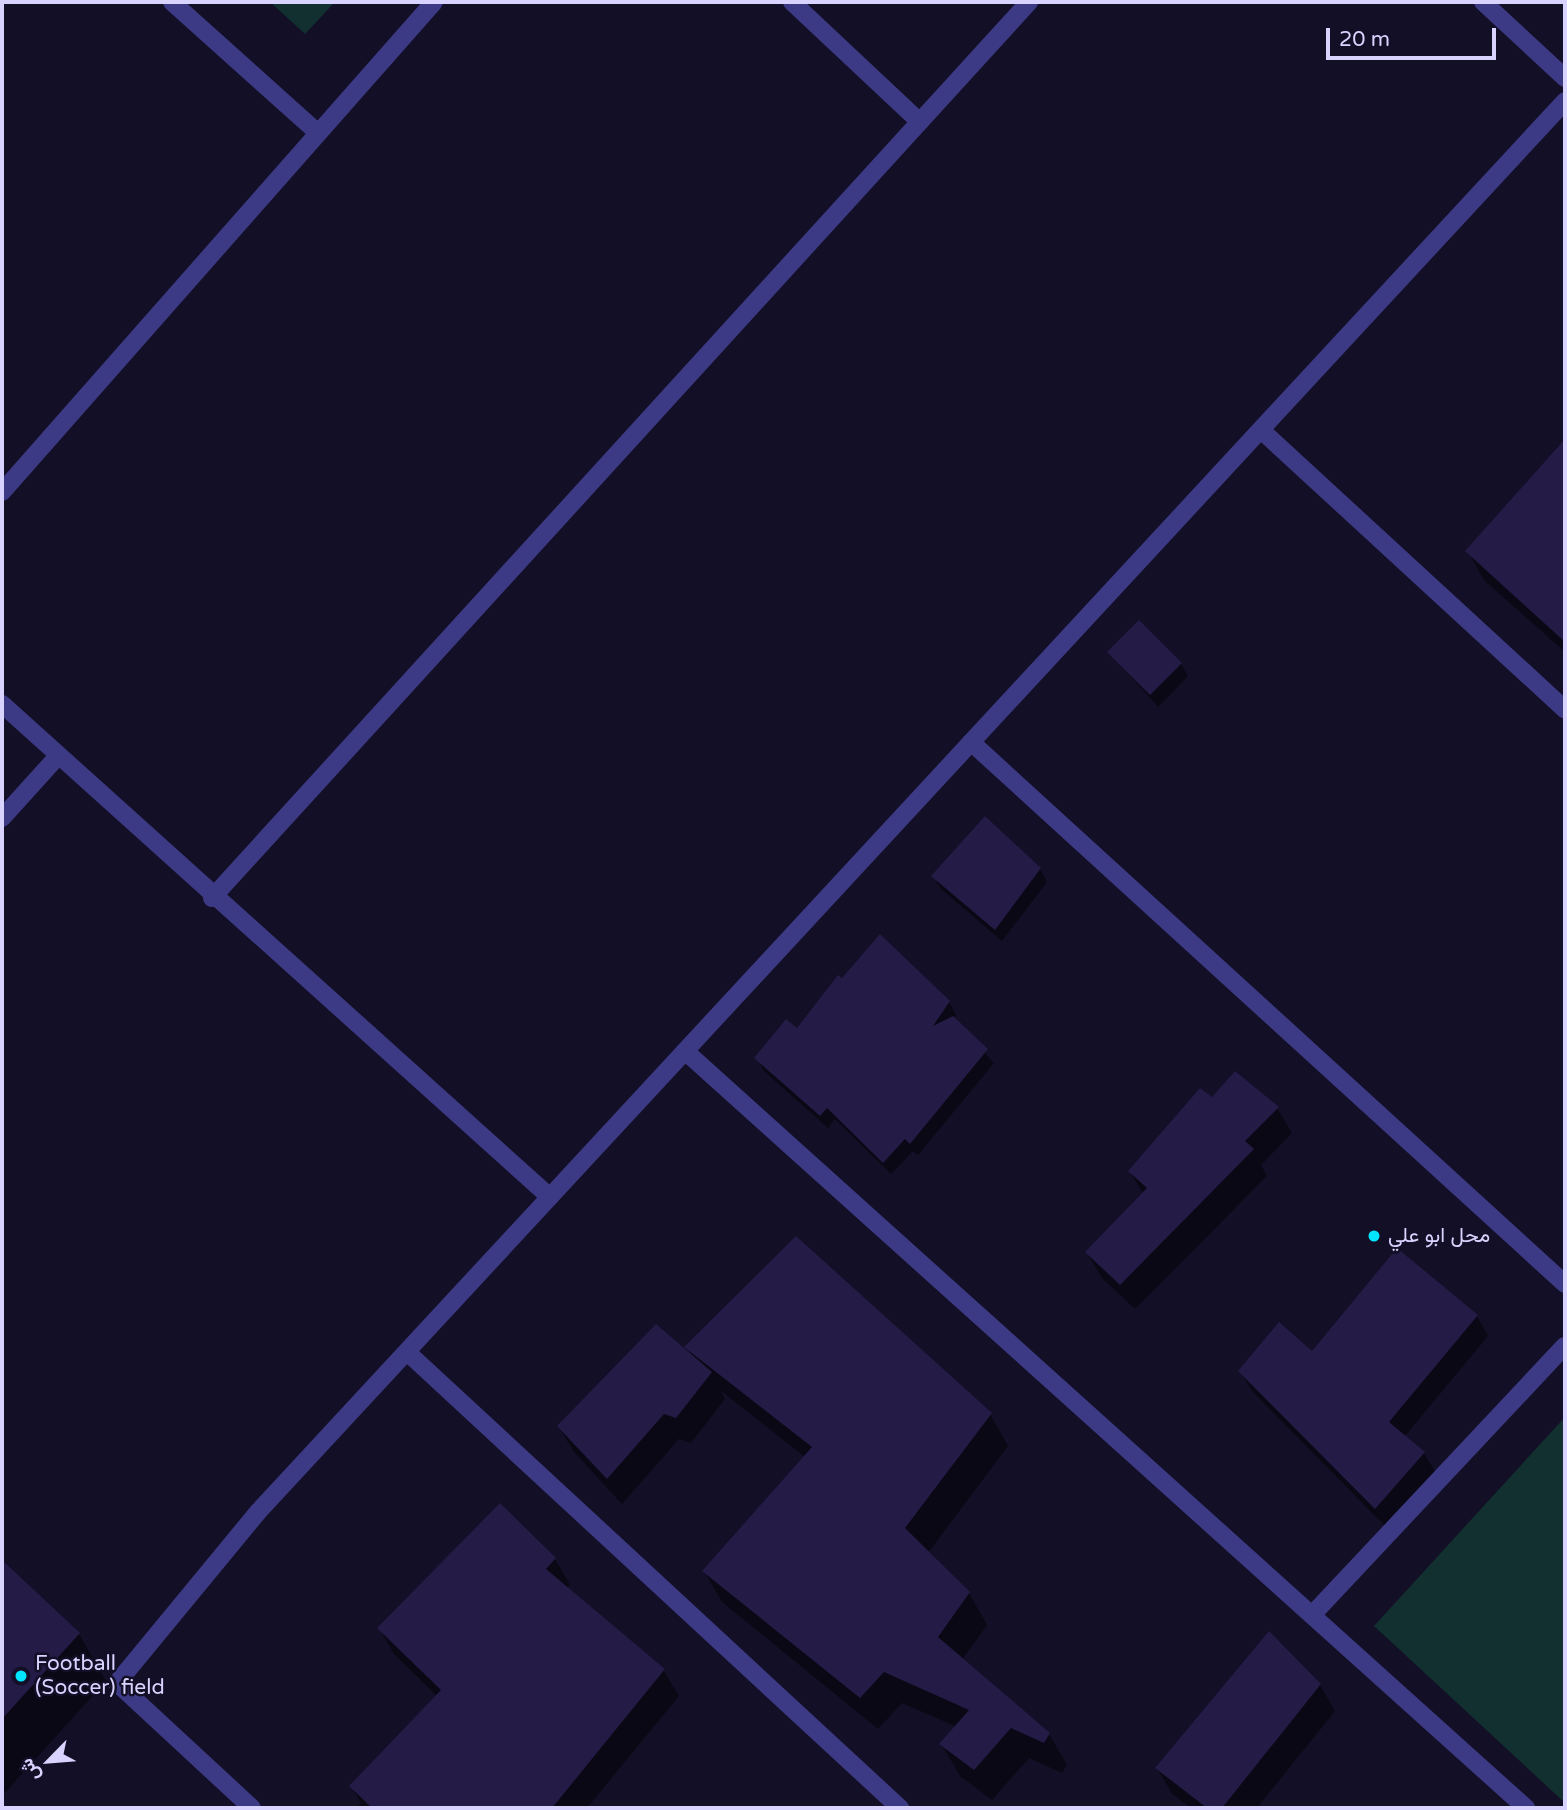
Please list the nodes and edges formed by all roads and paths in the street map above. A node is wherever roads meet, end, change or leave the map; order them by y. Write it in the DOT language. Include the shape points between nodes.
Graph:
graph roads {
  1 [pos="172,2"];
  2 [pos="434,2"];
  3 [pos="792,2"];
  4 [pos="1029,2"];
  5 [pos="1483,2"];
  6 [pos="1565,78"];
  7 [pos="1565,101"];
  8 [pos="920,122"];
  9 [pos="318,133"];
  10 [pos="1261,430"];
  11 [pos="2,492"];
  12 [pos="2,704"];
  13 [pos="1565,710"];
  14 [pos="971,742"];
  15 [pos="58,756"];
  16 [pos="2,818"];
  17 [pos="212,898"];
  18 [pos="685,1051"];
  19 [pos="550,1197"];
  20 [pos="1565,1284"];
  21 [pos="1565,1346"];
  22 [pos="407,1352"];
  23 [pos="1312,1615"];
  24 [pos="252,1808"];
  25 [pos="900,1808"];
  26 [pos="1526,1808"];
  1 -- 9 [label="street"];
  2 -- 9 [label="street"];
  3 -- 8 [label="street"];
  4 -- 8 [label="street"];
  5 -- 6 [label="street"];
  7 -- 10 [label="street"];
  8 -- 17 [label="street"];
  9 -- 11 [label="street"];
  10 -- 13 [label="street"];
  10 -- 14 [label="street"];
  12 -- 15 [label="street"];
  14 -- 18 [label="street"];
  14 -- 20 [label="street"];
  15 -- 16 [label="street"];
  15 -- 17 [label="street"];
  17 -- 19 [label="street"];
  18 -- 19 [label="street"];
  18 -- 23 [label="street"];
  19 -- 22 [label="street"];
  21 -- 23 [label="street"];
  22 -- 24 [label="street" via="258,1512 117,1683"];
  22 -- 25 [label="street"];
  23 -- 26 [label="street"];
}
